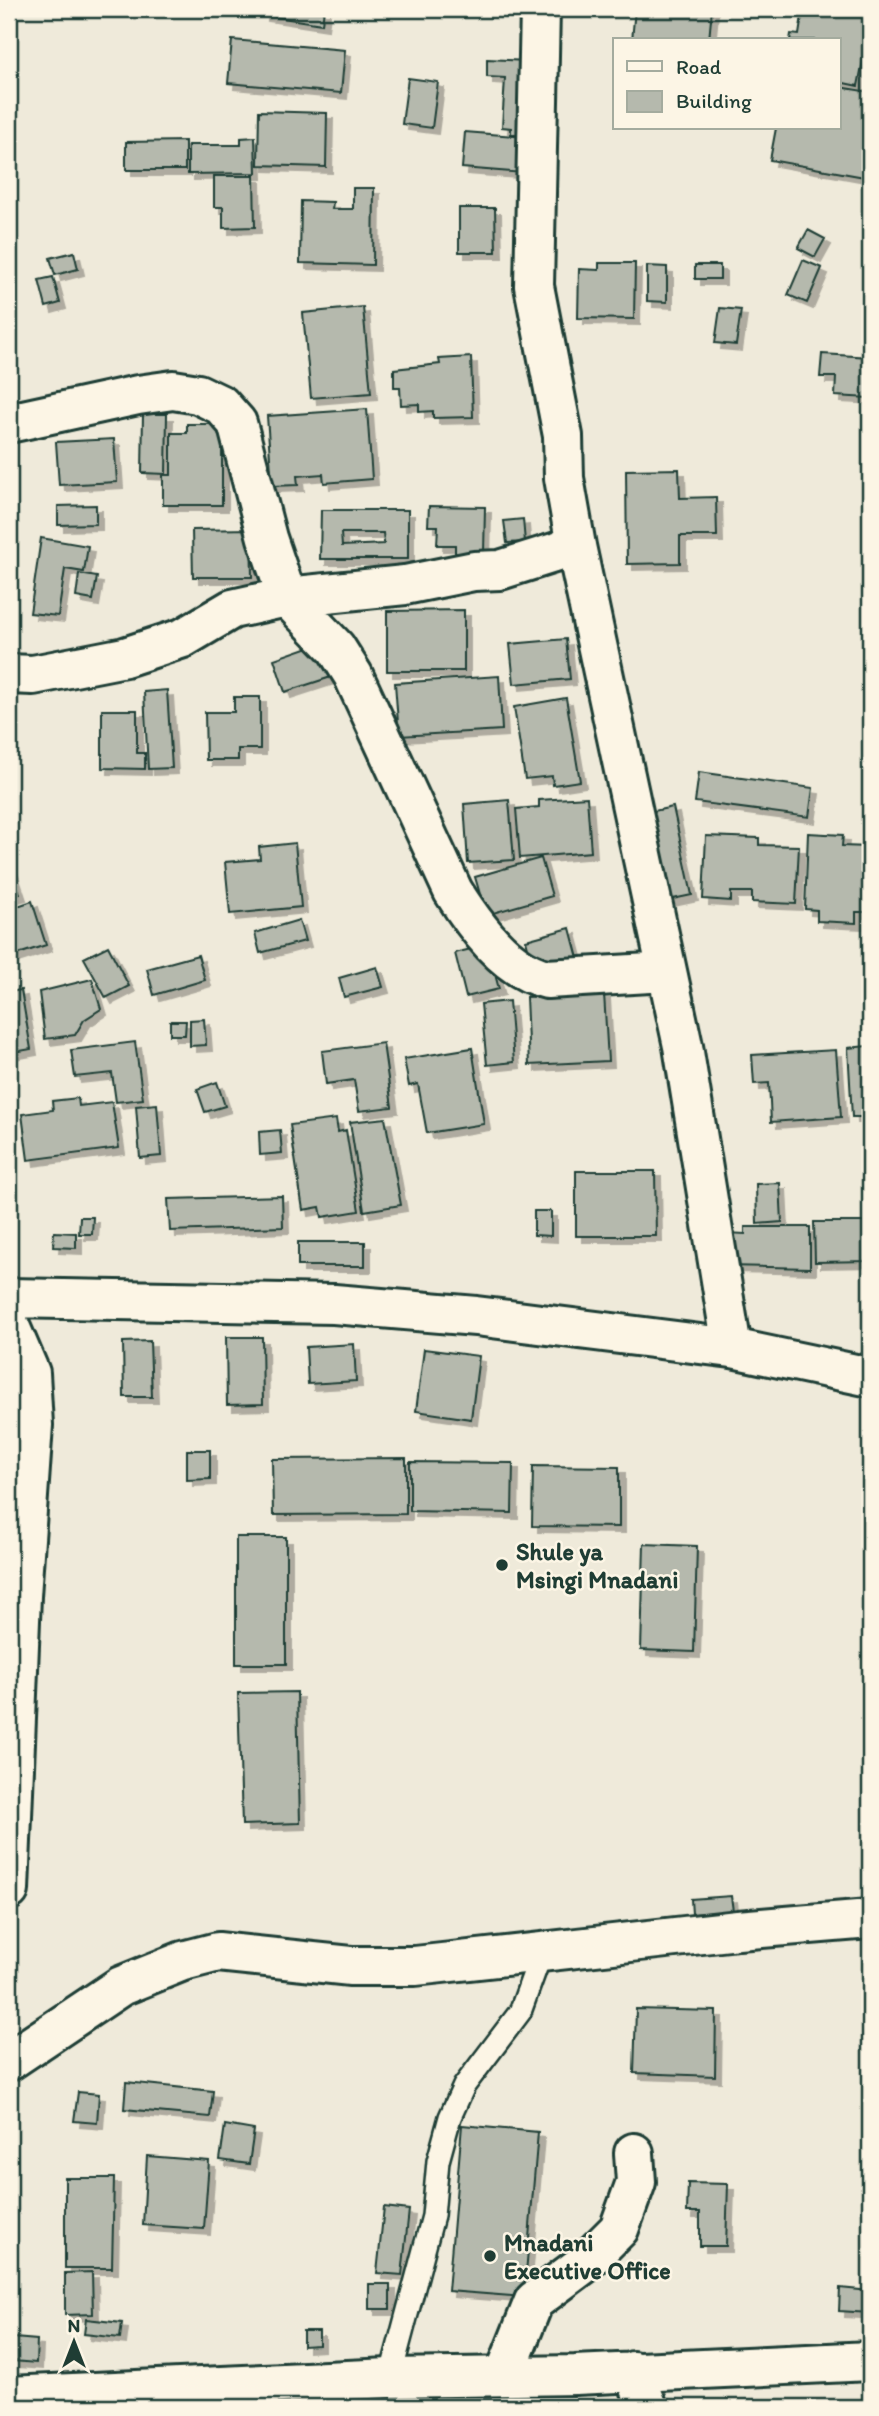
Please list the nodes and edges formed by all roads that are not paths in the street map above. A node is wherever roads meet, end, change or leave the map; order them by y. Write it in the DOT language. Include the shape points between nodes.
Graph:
graph roads {
  1 [pos="540,9"];
  2 [pos="9,423"];
  3 [pos="576,546"];
  4 [pos="287,597"];
  5 [pos="9,674"];
  6 [pos="667,972"];
  7 [pos="9,1298"];
  8 [pos="9,1324"];
  9 [pos="732,1348"];
  10 [pos="870,1377"];
  11 [pos="15,1595"];
  12 [pos="9,1890"];
  13 [pos="870,1919"];
  14 [pos="541,1954"];
  15 [pos="9,2061"];
  16 [pos="634,2153"];
  17 [pos="870,2361"];
  18 [pos="633,2371"];
  19 [pos="504,2376"];
  20 [pos="389,2393"];
  21 [pos="9,2396"];
  22 [pos="648,2407"];
  1 -- 3 [label="street" via="534,286 563,436 564,478"];
  2 -- 4 [label="street" via="173,390 198,394 221,405 237,423"];
  3 -- 4 [label="street" via="500,570"];
  3 -- 6 [label="street"];
  4 -- 5 [label="street" via="232,609 183,638 125,657 33,676"];
  4 -- 6 [label="street" via="336,648 353,675 453,891 473,923 536,977"];
  6 -- 9 [label="street"];
  7 -- 9 [label="street" via="334,1304 476,1316"];
  8 -- 11 [label="street" via="30,1373 33,1425"];
  9 -- 10 [label="street"];
  11 -- 12 [label="street"];
  13 -- 14 [label="street"];
  14 -- 15 [label="street" via="415,1966 351,1966 218,1952 121,1986"];
  14 -- 20 [label="lane" via="520,2012 464,2086 450,2117 438,2161 433,2216"];
  16 -- 19 [label="street" via="636,2182 619,2229 534,2301"];
  17 -- 18 [label="street"];
  18 -- 19 [label="street"];
  18 -- 22 [label="street"];
  19 -- 20 [label="street"];
  20 -- 21 [label="street"];
}
